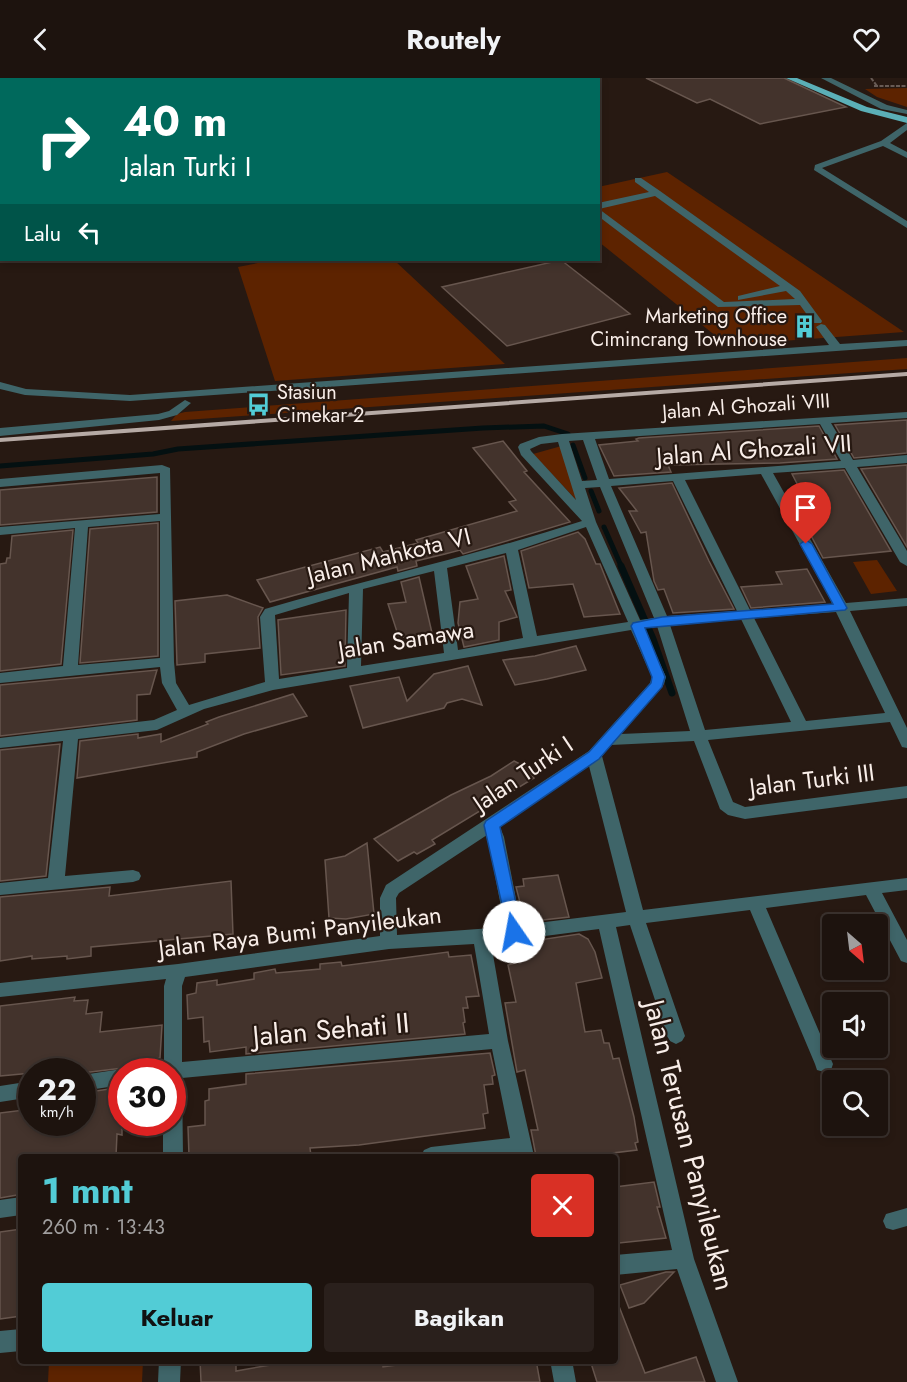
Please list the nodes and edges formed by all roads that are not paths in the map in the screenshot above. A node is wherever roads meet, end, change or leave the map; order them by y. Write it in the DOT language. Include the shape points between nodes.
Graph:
graph roads {
  1 [pos="790,78"];
  2 [pos="825,78"];
  3 [pos="907,112"];
  4 [pos="907,120"];
  5 [pos="907,126"];
  6 [pos="884,143"];
  7 [pos="907,155"];
  8 [pos="638,180"];
  9 [pos="657,193"];
  10 [pos="600,206"];
  11 [pos="600,213"];
  12 [pos="907,225"];
  13 [pos="788,287"];
  14 [pos="802,302"];
  15 [pos="719,303"];
  16 [pos="907,344"];
  17 [pos="837,348"];
  18 [pos="907,352"];
  19 [pos="468,379"];
  20 [pos="0,385"];
  21 [pos="0,395"];
  22 [pos="186,403"];
  23 [pos="907,415"];
  24 [pos="824,421"];
  25 [pos="0,432"];
  26 [pos="583,436"];
  27 [pos="562,438"];
  28 [pos="907,459"];
  29 [pos="849,464"];
  30 [pos="765,470"];
  31 [pos="676,477"];
  32 [pos="0,483"];
  33 [pos="604,483"];
  34 [pos="579,485"];
  35 [pos="165,517"];
  36 [pos="590,522"];
  37 [pos="82,524"];
  38 [pos="0,531"];
  39 [pos="511,548"];
  40 [pos="907,562"];
  41 [pos="440,567"];
  42 [pos="356,587"];
  43 [pos="907,602"];
  44 [pos="841,608"];
  45 [pos="745,616"];
  46 [pos="659,622"];
  47 [pos="639,626"];
  48 [pos="531,641"];
  49 [pos="452,656"];
  50 [pos="167,662"];
  51 [pos="70,670"];
  52 [pos="354,671"];
  53 [pos="0,678"];
  54 [pos="272,685"];
  55 [pos="185,711"];
  56 [pos="894,717"];
  57 [pos="801,726"];
  58 [pos="71,736"];
  59 [pos="699,736"];
  60 [pos="608,740"];
  61 [pos="907,743"];
  62 [pos="0,744"];
  63 [pos="594,755"];
  64 [pos="907,792"];
  65 [pos="492,825"];
  66 [pos="133,876"];
  67 [pos="64,883"];
  68 [pos="907,884"];
  69 [pos="871,888"];
  70 [pos="0,889"];
  71 [pos="755,903"];
  72 [pos="636,918"];
  73 [pos="606,921"];
  74 [pos="514,932"];
  75 [pos="481,937"];
  76 [pos="389,942"];
  77 [pos="907,956"];
  78 [pos="178,971"];
  79 [pos="0,990"];
  80 [pos="676,1036"];
  81 [pos="499,1041"];
  82 [pos="171,1058"];
  83 [pos="824,1064"];
  84 [pos="186,1070"];
  85 [pos="18,1091"];
  86 [pos="0,1094"];
  87 [pos="173,1136"];
  88 [pos="523,1151"];
  89 [pos="173,1154"];
  90 [pos="468,1154"];
  91 [pos="18,1206"];
  92 [pos="0,1209"];
  93 [pos="678,1259"];
  94 [pos="618,1265"];
  95 [pos="18,1340"];
  96 [pos="0,1342"];
  97 [pos="170,1364"];
  98 [pos="562,1364"];
  99 [pos="169,1382"];
  100 [pos="565,1382"];
  101 [pos="727,1382"];
  1 -- 4 [label="main road" via="864,110"];
  2 -- 3 [label="street" via="875,103"];
  5 -- 6 [label="street"];
  6 -- 7 [label="street"];
  6 -- 12 [label="street" via="818,170"];
  8 -- 9 [label="street"];
  9 -- 10 [label="street"];
  9 -- 13 [label="street"];
  11 -- 15 [label="street"];
  13 -- 14 [label="street"];
  13 -- 15 [label="street"];
  14 -- 15 [label="street" via="727,306"];
  14 -- 17 [label="street"];
  16 -- 17 [label="street"];
  17 -- 19 [label="street"];
  18 -- 19 [label="street"];
  19 -- 20 [label="street" via="130,398 25,392"];
  19 -- 22 [label="street"];
  21 -- 22 [label="street" via="81,405"];
  22 -- 25 [label="street" via="159,417"];
  23 -- 24 [label="street, Jalan Al Ghozali VIII"];
  24 -- 26 [label="street, Jalan Al Ghozali VIII"];
  24 -- 29 [label="street"];
  26 -- 27 [label="street, Jalan Al Ghozali VIII"];
  26 -- 33 [label="street, Jalan Turki III"];
  27 -- 34 [label="street"];
  27 -- 36 [label="street, Jalan Al Ghozali VIII" via="528,444 525,452"];
  28 -- 29 [label="street, Jalan Al Ghozali VII"];
  29 -- 30 [label="street, Jalan Al Ghozali VII"];
  29 -- 40 [label="street"];
  30 -- 31 [label="street, Jalan Al Ghozali VII"];
  30 -- 44 [label="street"];
  31 -- 33 [label="street, Jalan Al Ghozali VII"];
  31 -- 45 [label="street"];
  32 -- 35 [label="street" via="162,469 166,471"];
  33 -- 34 [label="street, Jalan Al Ghozali VII"];
  33 -- 46 [label="street, Jalan Turki III"];
  34 -- 36 [label="street"];
  35 -- 37 [label="street"];
  35 -- 50 [label="street"];
  36 -- 39 [label="street, Jalan Mahkota VI"];
  36 -- 47 [label="street"];
  37 -- 38 [label="street"];
  37 -- 51 [label="street"];
  39 -- 41 [label="street, Jalan Mahkota VI"];
  39 -- 48 [label="street"];
  41 -- 42 [label="street, Jalan Mahkota VI"];
  41 -- 49 [label="street"];
  42 -- 52 [label="street"];
  42 -- 54 [label="street, Jalan Mahkota VI" via="270,612 267,617"];
  43 -- 44 [label="street"];
  44 -- 45 [label="street"];
  44 -- 56 [label="street"];
  45 -- 46 [label="street"];
  45 -- 57 [label="street"];
  46 -- 47 [label="street, Jalan Samawa"];
  46 -- 59 [label="street, Jalan Turki III"];
  47 -- 48 [label="street, Jalan Samawa"];
  47 -- 60 [label="street, Jalan Turki I" via="659,677"];
  48 -- 49 [label="street, Jalan Samawa"];
  49 -- 52 [label="street, Jalan Samawa"];
  50 -- 51 [label="street"];
  50 -- 55 [label="street" via="169,683"];
  51 -- 53 [label="street"];
  52 -- 54 [label="street, Jalan Samawa"];
  54 -- 55 [label="street, Jalan Samawa"];
  55 -- 58 [label="street, Jalan Samawa" via="157,725"];
  56 -- 57 [label="street"];
  56 -- 61 [label="street"];
  57 -- 59 [label="street"];
  58 -- 62 [label="street, Jalan Samawa"];
  58 -- 67 [label="street"];
  59 -- 60 [label="street"];
  59 -- 64 [label="street, Jalan Turki III" via="726,805 734,811 746,813"];
  60 -- 63 [label="street, Jalan Turki I"];
  63 -- 65 [label="street, Jalan Turki I"];
  63 -- 72 [label="street"];
  65 -- 74 [label="street"];
  65 -- 76 [label="street, Jalan Turki I" via="392,889 388,898"];
  66 -- 67 [label="street"];
  67 -- 70 [label="street"];
  68 -- 69 [label="street, Jalan Raya Bumi Panyileukan"];
  69 -- 71 [label="street, Jalan Raya Bumi Panyileukan"];
  69 -- 77 [label="street"];
  71 -- 72 [label="street, Jalan Raya Bumi Panyileukan"];
  71 -- 83 [label="street"];
  72 -- 73 [label="street, Jalan Raya Bumi Panyileukan"];
  72 -- 80 [label="street"];
  73 -- 74 [label="street, Jalan Raya Bumi Panyileukan"];
  73 -- 93 [label="street, Jalan Terusan Panyileukan"];
  74 -- 75 [label="street, Jalan Raya Bumi Panyileukan"];
  75 -- 76 [label="street, Jalan Raya Bumi Panyileukan"];
  75 -- 81 [label="street"];
  76 -- 78 [label="street, Jalan Raya Bumi Panyileukan"];
  78 -- 79 [label="street, Jalan Raya Bumi Panyileukan"];
  78 -- 82 [label="street" via="173,986"];
  81 -- 84 [label="street, Jalan Sehati II"];
  81 -- 88 [label="street"];
  85 -- 86 [label="street"];
  87 -- 89 [label="street"];
  88 -- 90 [label="street"];
  91 -- 92 [label="street"];
  93 -- 94 [label="street"];
  93 -- 101 [label="street, Jalan Terusan Panyileukan"];
  95 -- 96 [label="street"];
  97 -- 99 [label="street"];
  98 -- 100 [label="street"];
}
